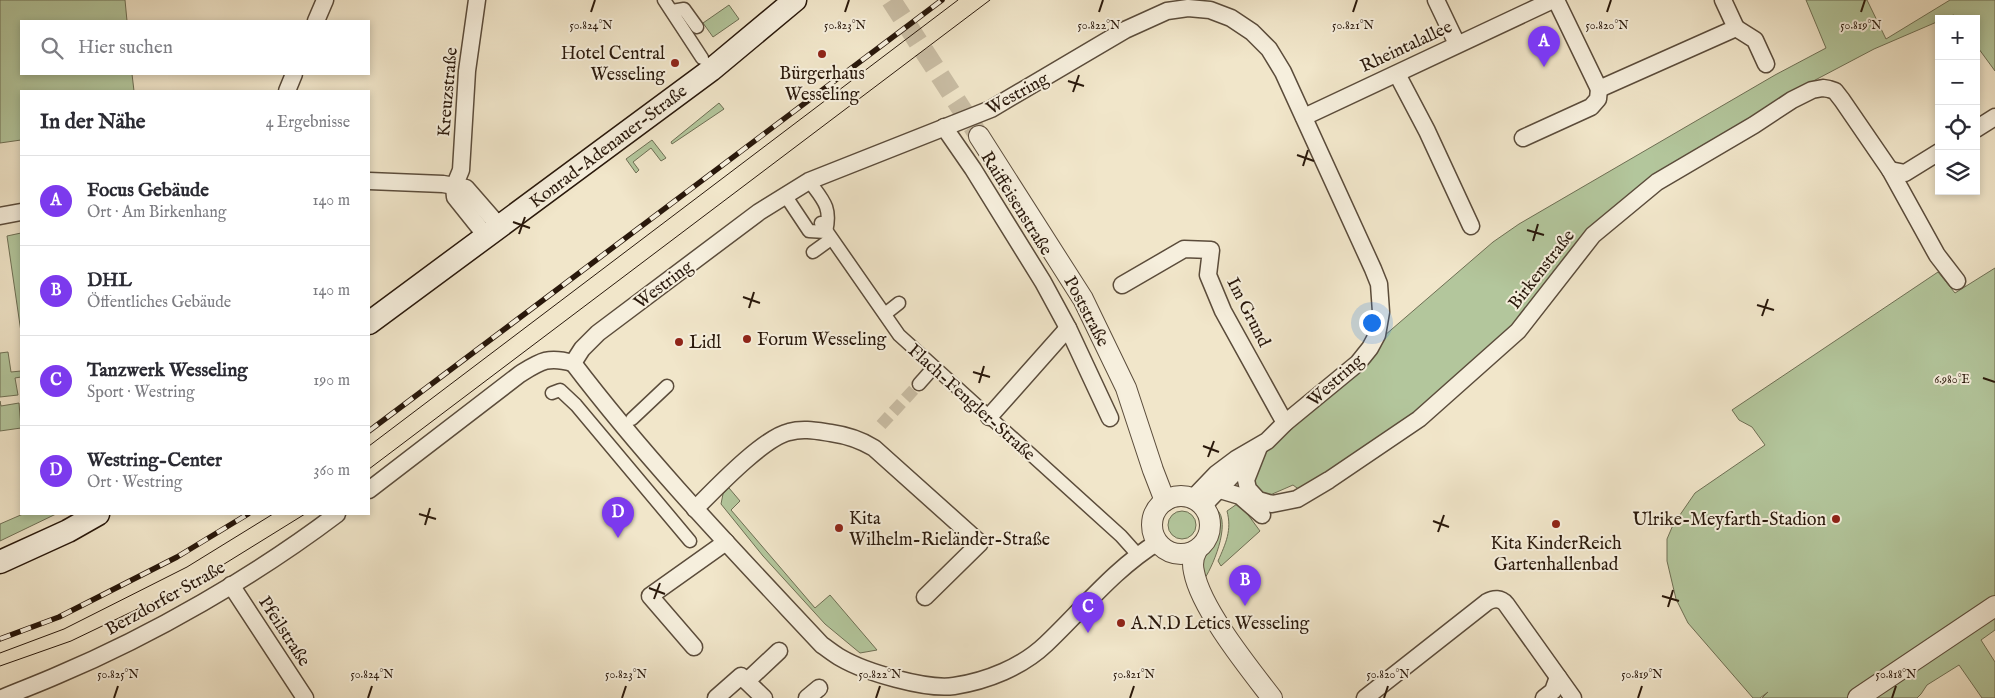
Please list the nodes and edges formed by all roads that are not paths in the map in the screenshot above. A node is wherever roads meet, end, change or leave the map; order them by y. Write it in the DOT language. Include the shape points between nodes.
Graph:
graph roads {
  1 [pos="325,0"];
  2 [pos="477,0"];
  3 [pos="664,0"];
  4 [pos="795,0"];
  5 [pos="1436,0"];
  6 [pos="1555,0"];
  7 [pos="1722,0"];
  8 [pos="1212,5"];
  9 [pos="672,11"];
  10 [pos="316,20"];
  11 [pos="697,27"];
  12 [pos="1736,28"];
  13 [pos="1457,44"];
  14 [pos="702,58"];
  15 [pos="1766,64"];
  16 [pos="1397,74"];
  17 [pos="294,75"];
  18 [pos="1599,89"];
  19 [pos="287,90"];
  20 [pos="1304,117"];
  21 [pos="1995,117"];
  22 [pos="1980,126"];
  23 [pos="944,127"];
  24 [pos="979,136"];
  25 [pos="1523,138"];
  26 [pos="1935,154"];
  27 [pos="1890,170"];
  28 [pos="370,181"];
  29 [pos="809,181"];
  30 [pos="454,187"];
  31 [pos="785,195"];
  32 [pos="20,212"];
  33 [pos="0,216"];
  34 [pos="1471,226"];
  35 [pos="826,231"];
  36 [pos="493,232"];
  37 [pos="813,252"];
  38 [pos="1957,281"];
  39 [pos="1122,285"];
  40 [pos="899,302"];
  41 [pos="885,314"];
  42 [pos="370,322"];
  43 [pos="1068,328"];
  44 [pos="573,362"];
  45 [pos="934,367"];
  46 [pos="919,384"];
  47 [pos="667,386"];
  48 [pos="552,393"];
  49 [pos="989,417"];
  50 [pos="1110,418"];
  51 [pos="632,419"];
  52 [pos="1286,424"];
  53 [pos="1259,447"];
  54 [pos="370,489"];
  55 [pos="1220,490"];
  56 [pos="1165,501"];
  57 [pos="1197,503"];
  58 [pos="695,509"];
  59 [pos="96,515"];
  60 [pos="336,515"];
  61 [pos="1262,515"];
  62 [pos="690,541"];
  63 [pos="726,542"];
  64 [pos="1158,542"];
  65 [pos="1197,550"];
  66 [pos="1138,555"];
  67 [pos="1176,555"];
  68 [pos="0,562"];
  69 [pos="231,585"];
  70 [pos="925,597"];
  71 [pos="1995,606"];
  72 [pos="1218,623"];
  73 [pos="694,647"];
  74 [pos="779,651"];
  75 [pos="1558,677"];
  76 [pos="747,680"];
  77 [pos="2,698"];
  78 [pos="305,698"];
  79 [pos="716,698"];
  80 [pos="764,698"];
  81 [pos="1272,698"];
  82 [pos="1365,698"];
  83 [pos="1544,698"];
  84 [pos="1573,698"];
  85 [pos="1858,698"];
  1 -- 10 [label="street"];
  2 -- 30 [label="street, Kreuzstraße" via="467,71 461,170"];
  3 -- 9 [label="street"];
  4 -- 36 [label="main road, Konrad-Adenauer-Straße" via="711,70"];
  5 -- 13 [label="street"];
  6 -- 13 [label="street, Rheintalallee"];
  6 -- 18 [label="street"];
  7 -- 12 [label="street"];
  8 -- 20 [label="street, Westring" via="1252,32 1269,48 1284,72"];
  8 -- 23 [label="street, Westring" via="1167,11 1124,30 991,109"];
  9 -- 11 [label="street" via="684,9"];
  9 -- 14 [label="street"];
  12 -- 15 [label="street" via="1755,40"];
  12 -- 18 [label="street"];
  13 -- 16 [label="street, Rheintalallee"];
  16 -- 20 [label="street, Rheintalallee"];
  16 -- 34 [label="street"];
  17 -- 19 [label="street"];
  18 -- 25 [label="street" via="1598,99 1591,107"];
  20 -- 52 [label="street, Westring" via="1373,269 1381,312 1377,335 1358,363"];
  21 -- 22 [label="street"];
  23 -- 29 [label="street, Westring"];
  23 -- 43 [label="street, Raiffeisenstraße" via="973,169"];
  24 -- 56 [label="street, Poststraße" via="1083,299 1126,388"];
  26 -- 27 [label="street" via="1905,173"];
  27 -- 38 [label="street, Birkenstraße" via="1937,256"];
  27 -- 53 [label="street, Birkenstraße" via="1835,92 1823,88 1812,90 1657,182 1593,235 1518,331 1419,419 1330,480 1297,499 1272,504 1258,500 1248,489 1246,480"];
  28 -- 30 [label="street"];
  29 -- 31 [label="street, Westring"];
  29 -- 35 [label="street" via="826,205 829,217"];
  30 -- 36 [label="street" via="466,188"];
  31 -- 35 [label="street" via="809,231"];
  31 -- 44 [label="street, Westring" via="598,333"];
  32 -- 33 [label="street"];
  35 -- 37 [label="street"];
  35 -- 41 [label="street, Flach-Fengler-Straße"];
  36 -- 42 [label="main road, Konrad-Adenauer-Straße"];
  39 -- 52 [label="street, Im Grund" via="1184,249 1211,250 1208,275 1223,311"];
  40 -- 41 [label="street"];
  41 -- 45 [label="street, Flach-Fengler-Straße" via="899,335"];
  43 -- 49 [label="street"];
  43 -- 50 [label="street, Raiffeisenstraße"];
  44 -- 54 [label="street" via="542,360"];
  44 -- 58 [label="street"];
  45 -- 46 [label="street"];
  45 -- 49 [label="street, Flach-Fengler-Straße"];
  47 -- 51 [label="street"];
  48 -- 62 [label="street" via="560,390 576,405"];
  49 -- 66 [label="street, Flach-Fengler-Straße"];
  52 -- 53 [label="street, Westring"];
  53 -- 55 [label="street, Westring"];
  53 -- 57 [label="street, Westring" via="1216,474"];
  55 -- 57 [label="street, Westring"];
  55 -- 61 [label="street" via="1240,496"];
  56 -- 57 [label="street" via="1175,497"];
  56 -- 64 [label="street" via="1153,519 1153,532"];
  57 -- 65 [label="street" via="1209,518 1209,532"];
  58 -- 63 [label="street"];
  58 -- 70 [label="street" via="766,443 787,432 812,430 865,442 980,543"];
  59 -- 68 [label="main road"];
  60 -- 69 [label="street, Berzdorfer Straße"];
  63 -- 66 [label="street" via="822,645 842,659 919,684 953,686 1017,666 1045,645"];
  63 -- 73 [label="street" via="650,596"];
  64 -- 66 [label="street"];
  64 -- 67 [label="street"];
  65 -- 67 [label="street"];
  65 -- 72 [label="street" via="1193,562 1197,586"];
  67 -- 72 [label="street" via="1195,605"];
  69 -- 77 [label="street, Berzdorfer Straße" via="139,637 60,675"];
  69 -- 78 [label="street, Pfeilstraße"];
  71 -- 85 [label="street"];
  72 -- 81 [label="street"];
  74 -- 76 [label="street"];
  75 -- 82 [label="street" via="1506,604 1491,599"];
  75 -- 83 [label="street" via="1553,691"];
  75 -- 84 [label="street"];
  76 -- 79 [label="street" via="741,676"];
  76 -- 80 [label="street"];
}
